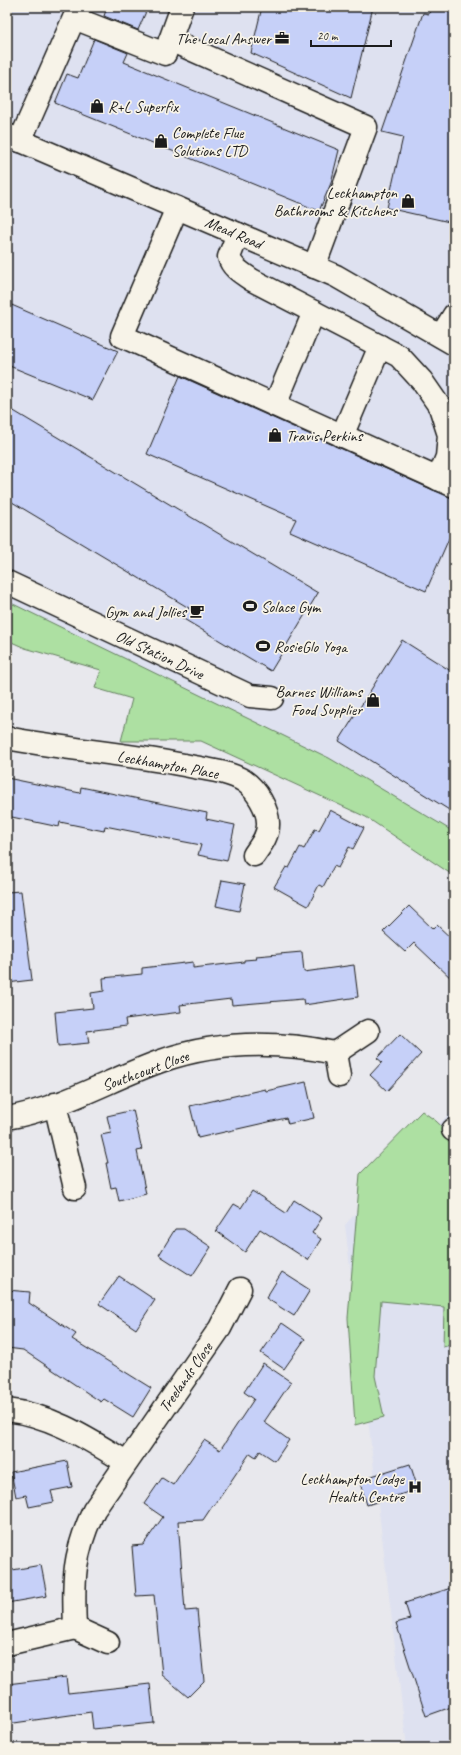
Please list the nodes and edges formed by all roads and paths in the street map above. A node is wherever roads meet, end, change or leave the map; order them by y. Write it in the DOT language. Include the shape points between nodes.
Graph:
graph roads {
  1 [pos="182,7"];
  2 [pos="170,40"];
  3 [pos="14,138"];
  4 [pos="177,208"];
  5 [pos="238,234"];
  6 [pos="314,267"];
  7 [pos="314,312"];
  8 [pos="454,315"];
  9 [pos="447,340"];
  10 [pos="380,346"];
  11 [pos="275,405"];
  12 [pos="342,436"];
  13 [pos="446,483"];
  14 [pos="7,582"];
  15 [pos="272,698"];
  16 [pos="7,738"];
  17 [pos="254,855"];
  18 [pos="368,1031"];
  19 [pos="335,1053"];
  20 [pos="339,1076"];
  21 [pos="55,1104"];
  22 [pos="7,1118"];
  23 [pos="75,1188"];
  24 [pos="240,1289"];
  25 [pos="7,1410"];
  26 [pos="126,1462"];
  27 [pos="75,1628"];
  28 [pos="108,1643"];
  29 [pos="7,1644"];
  1 -- 2 [label="street"];
  2 -- 3 [label="street" via="165,54 74,18"];
  2 -- 6 [label="street" via="366,127"];
  3 -- 4 [label="street, Mead Road"];
  4 -- 5 [label="street, Mead Road"];
  4 -- 11 [label="street" via="122,336"];
  5 -- 6 [label="street, Mead Road"];
  5 -- 7 [label="street" via="229,257 231,264 252,280"];
  6 -- 9 [label="street, Mead Road" via="336,276"];
  7 -- 10 [label="street"];
  7 -- 11 [label="street"];
  8 -- 9 [label="street"];
  10 -- 12 [label="street"];
  10 -- 13 [label="street" via="399,356 422,381 440,407 449,435"];
  11 -- 12 [label="street"];
  12 -- 13 [label="street"];
  14 -- 15 [label="street, Old Station Drive" via="250,696"];
  16 -- 17 [label="street, Leckhampton Place" via="159,760 225,774 244,781 263,806 268,826 265,839"];
  18 -- 19 [label="street"];
  19 -- 20 [label="street"];
  19 -- 21 [label="street, Southcourt Close" via="309,1048 255,1044 192,1052 161,1061"];
  21 -- 22 [label="street, Southcourt Close"];
  21 -- 23 [label="street"];
  24 -- 26 [label="street, Treelands Close" via="220,1328"];
  25 -- 26 [label="street" via="58,1423"];
  26 -- 27 [label="street, Treelands Close" via="94,1510 80,1544 74,1576"];
  27 -- 28 [label="street"];
  27 -- 29 [label="street"];
}
